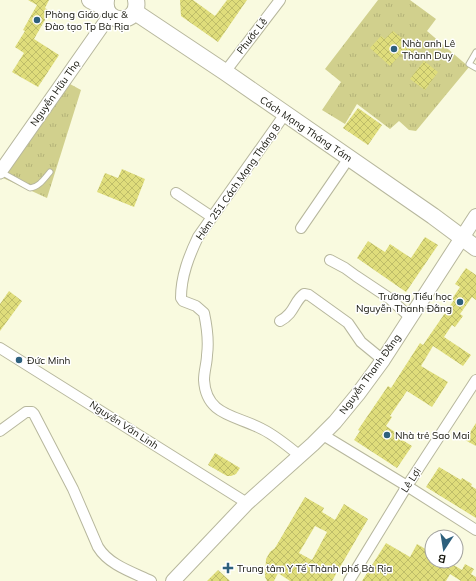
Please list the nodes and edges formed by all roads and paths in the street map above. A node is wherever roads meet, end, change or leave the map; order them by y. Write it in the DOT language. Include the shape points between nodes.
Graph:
graph roads {
  1 [pos="90,0"];
  2 [pos="280,0"];
  3 [pos="135,6"];
  4 [pos="108,8"];
  5 [pos="476,52"];
  6 [pos="476,68"];
  7 [pos="224,72"];
  8 [pos="285,114"];
  9 [pos="349,158"];
  10 [pos="0,172"];
  11 [pos="50,172"];
  12 [pos="176,193"];
  13 [pos="476,216"];
  14 [pos="212,217"];
  15 [pos="301,228"];
  16 [pos="462,237"];
  17 [pos="476,248"];
  18 [pos="330,260"];
  19 [pos="410,317"];
  20 [pos="280,321"];
  21 [pos="0,348"];
  22 [pos="383,360"];
  23 [pos="476,380"];
  24 [pos="0,432"];
  25 [pos="323,435"];
  26 [pos="300,456"];
  27 [pos="407,486"];
  28 [pos="247,504"];
  29 [pos="476,530"];
  30 [pos="151,581"];
  31 [pos="172,581"];
  32 [pos="348,581"];
  1 -- 4 [label="main road"];
  2 -- 7 [label="street, Phước Lễ"];
  3 -- 4 [label="main road" via="125,19 117,19"];
  3 -- 7 [label="main road, Cách Mạng Tháng Tám"];
  4 -- 10 [label="street, Nguyễn Hữu Thọ"];
  5 -- 6 [label="lane" via="469,64"];
  7 -- 8 [label="main road, Cách Mạng Tháng Tám"];
  8 -- 9 [label="main road, Cách Mạng Tháng Tám"];
  8 -- 14 [label="street, Hẻm 251 Cách Mạng Tháng 8"];
  9 -- 15 [label="street"];
  9 -- 16 [label="main road, Cách Mạng Tháng Tám"];
  10 -- 11 [label="lane" via="30,188 38,185"];
  12 -- 14 [label="street"];
  13 -- 16 [label="main road, Nguyễn Thanh Đằng"];
  14 -- 26 [label="street, Hẻm 251 Cách Mạng Tháng 8" via="191,251 184,274 181,298 204,313 208,342 204,379 209,401 228,414 272,434"];
  16 -- 17 [label="main road, Cách Mạng Tháng Tám"];
  16 -- 19 [label="main road, Nguyễn Thanh Đằng"];
  18 -- 19 [label="street" via="389,298"];
  19 -- 22 [label="main road, Nguyễn Thanh Đằng"];
  20 -- 22 [label="street" via="291,313 300,297 304,294 309,295 348,323 361,342"];
  21 -- 28 [label="street, Nguyễn Văn Linh"];
  22 -- 25 [label="main road, Nguyễn Thanh Đằng"];
  23 -- 27 [label="street, Lê Lợi"];
  24 -- 30 [label="street" via="26,412 32,412 73,489 102,554 115,564"];
  25 -- 26 [label="main road, Nguyễn Thanh Đằng"];
  25 -- 27 [label="street"];
  26 -- 28 [label="main road, Nguyễn Thanh Đằng"];
  27 -- 29 [label="street"];
  27 -- 32 [label="street, Lê Lợi"];
  28 -- 31 [label="main road, Nguyễn Thanh Đằng"];
}
